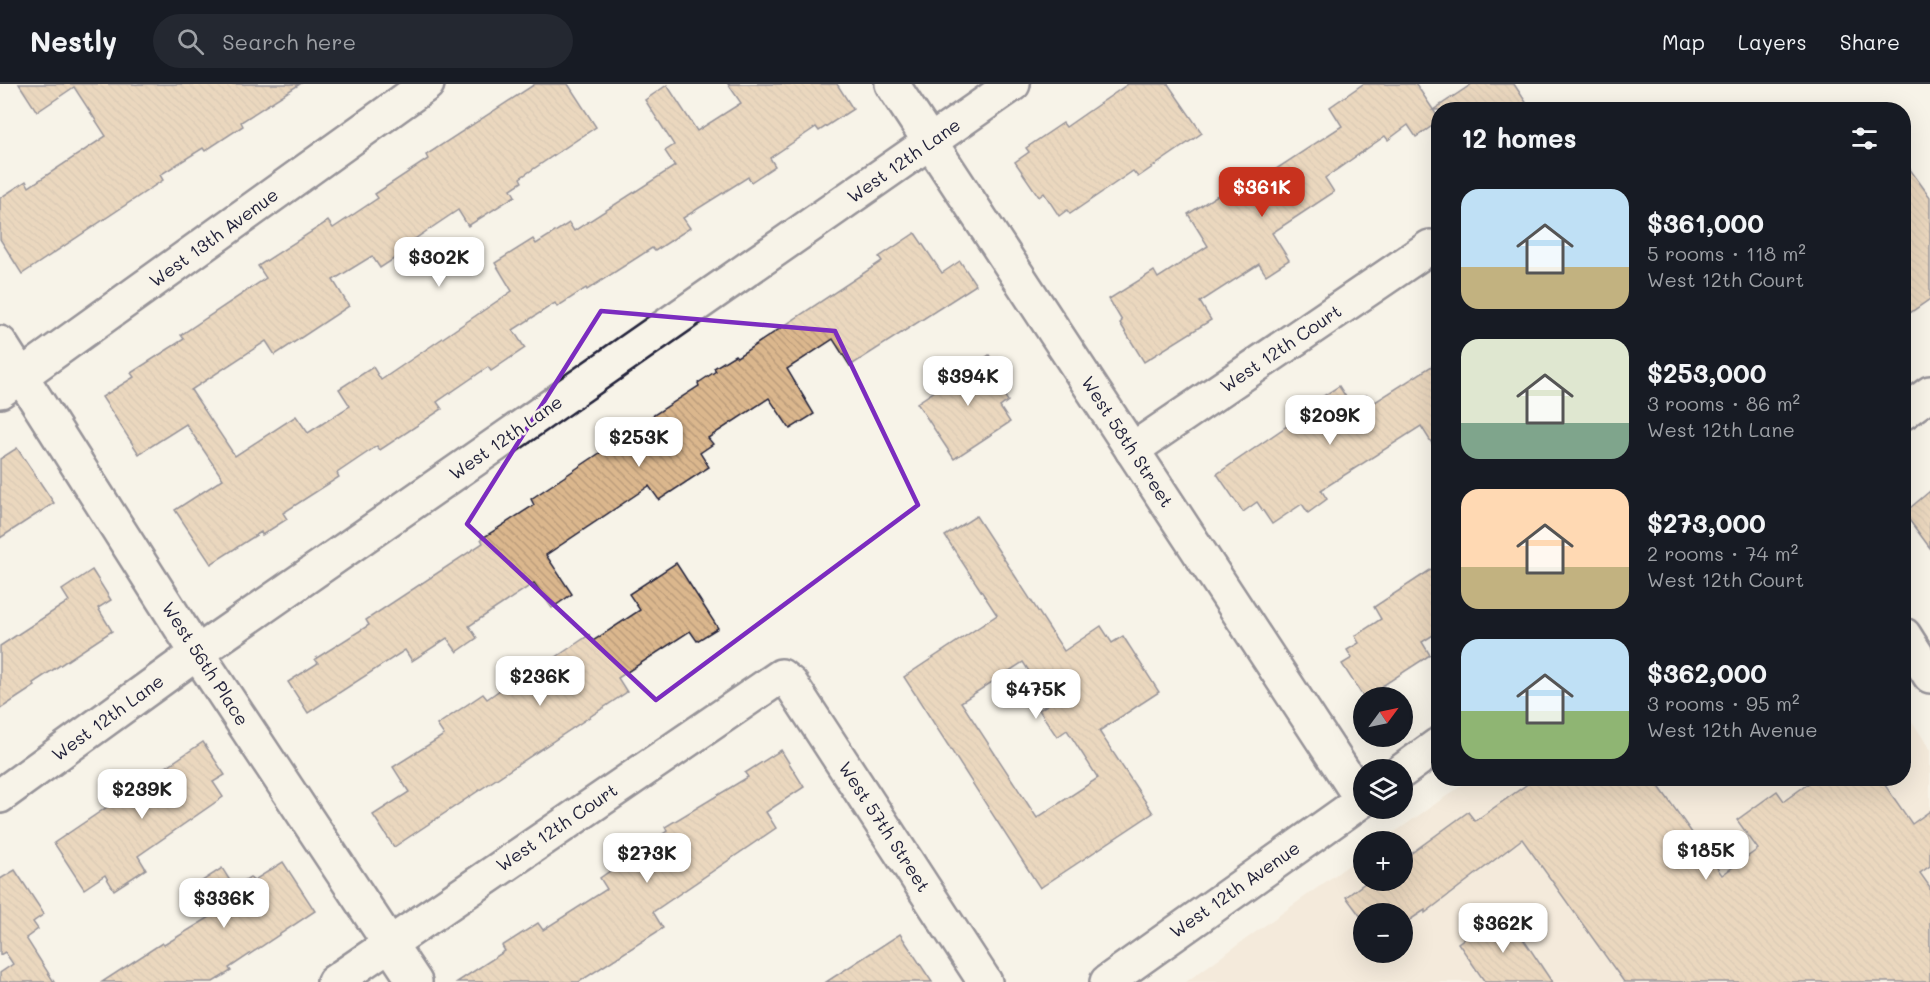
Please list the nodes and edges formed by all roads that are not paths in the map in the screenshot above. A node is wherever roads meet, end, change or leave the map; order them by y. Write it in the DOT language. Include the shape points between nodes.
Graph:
graph roads {
  1 [pos="427,84"];
  2 [pos="892,84"];
  3 [pos="1013,84"];
  4 [pos="929,144"];
  5 [pos="1430,247"];
  6 [pos="0,343"];
  7 [pos="10,384"];
  8 [pos="1930,393"];
  9 [pos="1911,407"];
  10 [pos="1132,450"];
  11 [pos="1911,646"];
  12 [pos="197,653"];
  13 [pos="781,676"];
  14 [pos="1930,676"];
  15 [pos="1431,750"];
  16 [pos="1413,763"];
  17 [pos="1353,784"];
  18 [pos="0,796"];
  19 [pos="1353,806"];
  20 [pos="388,943"];
  21 [pos="334,982"];
  22 [pos="415,982"];
  23 [pos="985,982"];
  24 [pos="1107,982"];
  1 -- 7 [label="street, West 13th Avenue"];
  2 -- 4 [label="street, West 58th Street"];
  3 -- 4 [label="street, West 12th Lane"];
  4 -- 10 [label="street, West 58th Street"];
  4 -- 12 [label="street, West 12th Lane"];
  5 -- 10 [label="street, West 12th Court"];
  6 -- 7 [label="street, West 56th Place"];
  7 -- 12 [label="street, West 56th Place"];
  8 -- 9 [label="street"];
  10 -- 17 [label="street, West 58th Street"];
  11 -- 14 [label="street"];
  12 -- 18 [label="street, West 12th Lane"];
  12 -- 20 [label="street, West 56th Place"];
  13 -- 20 [label="street, West 12th Court"];
  13 -- 23 [label="street, West 57th Street" via="791,684"];
  15 -- 16 [label="street"];
  19 -- 24 [label="street, West 12th Avenue"];
  20 -- 21 [label="street, West 12th Court"];
  20 -- 22 [label="street, West 56th Place"];
}
